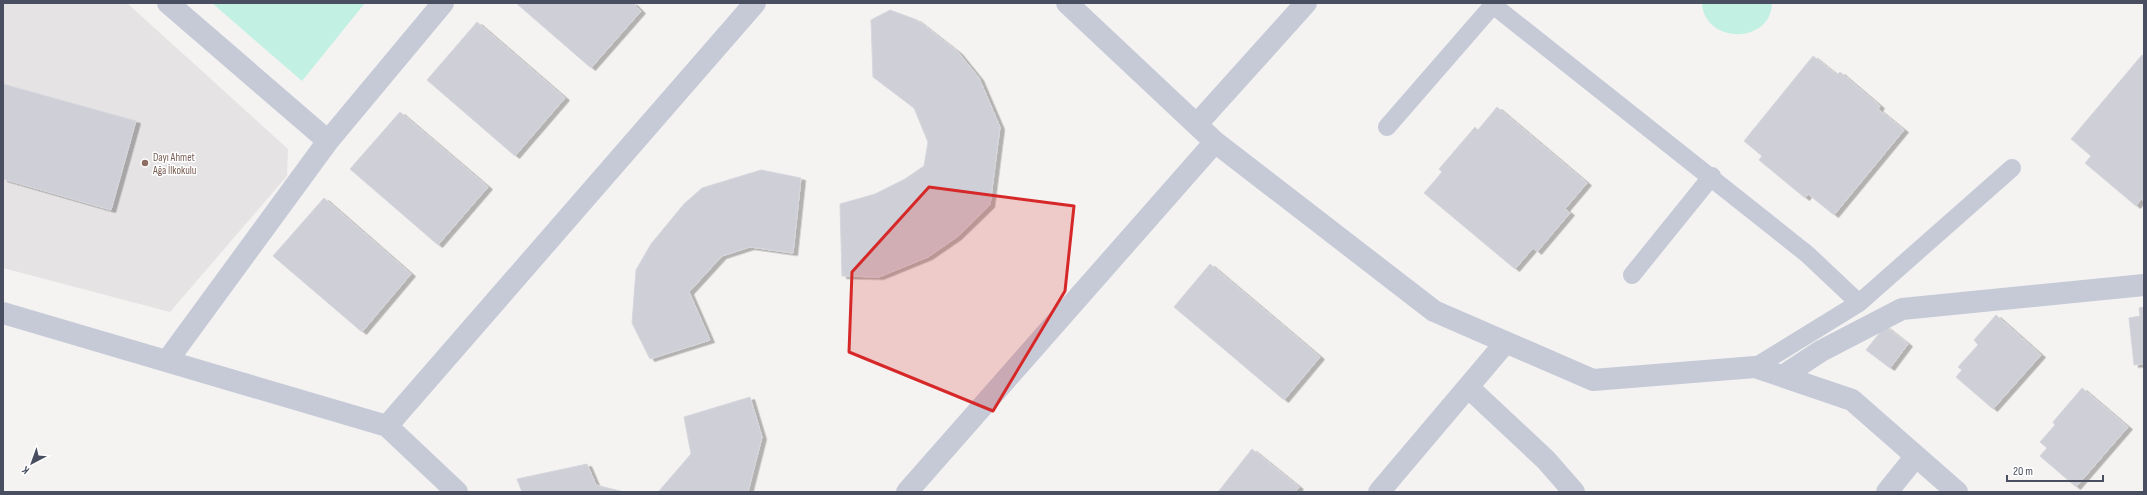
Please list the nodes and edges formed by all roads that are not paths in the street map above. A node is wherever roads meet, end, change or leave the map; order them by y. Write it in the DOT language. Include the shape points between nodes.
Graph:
graph roads {
  1 [pos="168,3"];
  2 [pos="444,3"];
  3 [pos="755,3"];
  4 [pos="1067,3"];
  5 [pos="1306,3"];
  6 [pos="1197,124"];
  7 [pos="1387,127"];
  8 [pos="328,141"];
  9 [pos="1215,142"];
  10 [pos="2012,168"];
  11 [pos="1712,176"];
  12 [pos="1632,274"];
  13 [pos="2144,285"];
  14 [pos="1859,303"];
  15 [pos="3,312"];
  16 [pos="1506,342"];
  17 [pos="166,361"];
  18 [pos="1755,367"];
  19 [pos="1783,376"];
  20 [pos="1468,387"];
  21 [pos="387,426"];
  22 [pos="1916,456"];
  23 [pos="457,492"];
  24 [pos="907,492"];
  25 [pos="1380,492"];
  26 [pos="1574,492"];
  27 [pos="1887,492"];
  28 [pos="1957,492"];
  1 -- 8 [label="street"];
  2 -- 8 [label="street"];
  3 -- 21 [label="street"];
  4 -- 6 [label="street"];
  5 -- 6 [label="street"];
  6 -- 9 [label="street"];
  7 -- 11 [label="lane" via="1493,5"];
  8 -- 17 [label="street"];
  9 -- 16 [label="street" via="1434,311"];
  9 -- 24 [label="street"];
  10 -- 14 [label="lane"];
  11 -- 12 [label="lane"];
  11 -- 14 [label="lane" via="1807,254"];
  13 -- 19 [label="street" via="1902,309 1821,350"];
  14 -- 18 [label="lane"];
  15 -- 17 [label="street"];
  16 -- 18 [label="street" via="1593,380"];
  16 -- 20 [label="street"];
  17 -- 21 [label="street"];
  18 -- 19 [label="street"];
  19 -- 22 [label="street" via="1852,400"];
  20 -- 25 [label="street"];
  20 -- 26 [label="street" via="1546,460"];
  21 -- 23 [label="street"];
  22 -- 27 [label="street"];
  22 -- 28 [label="street"];
}
